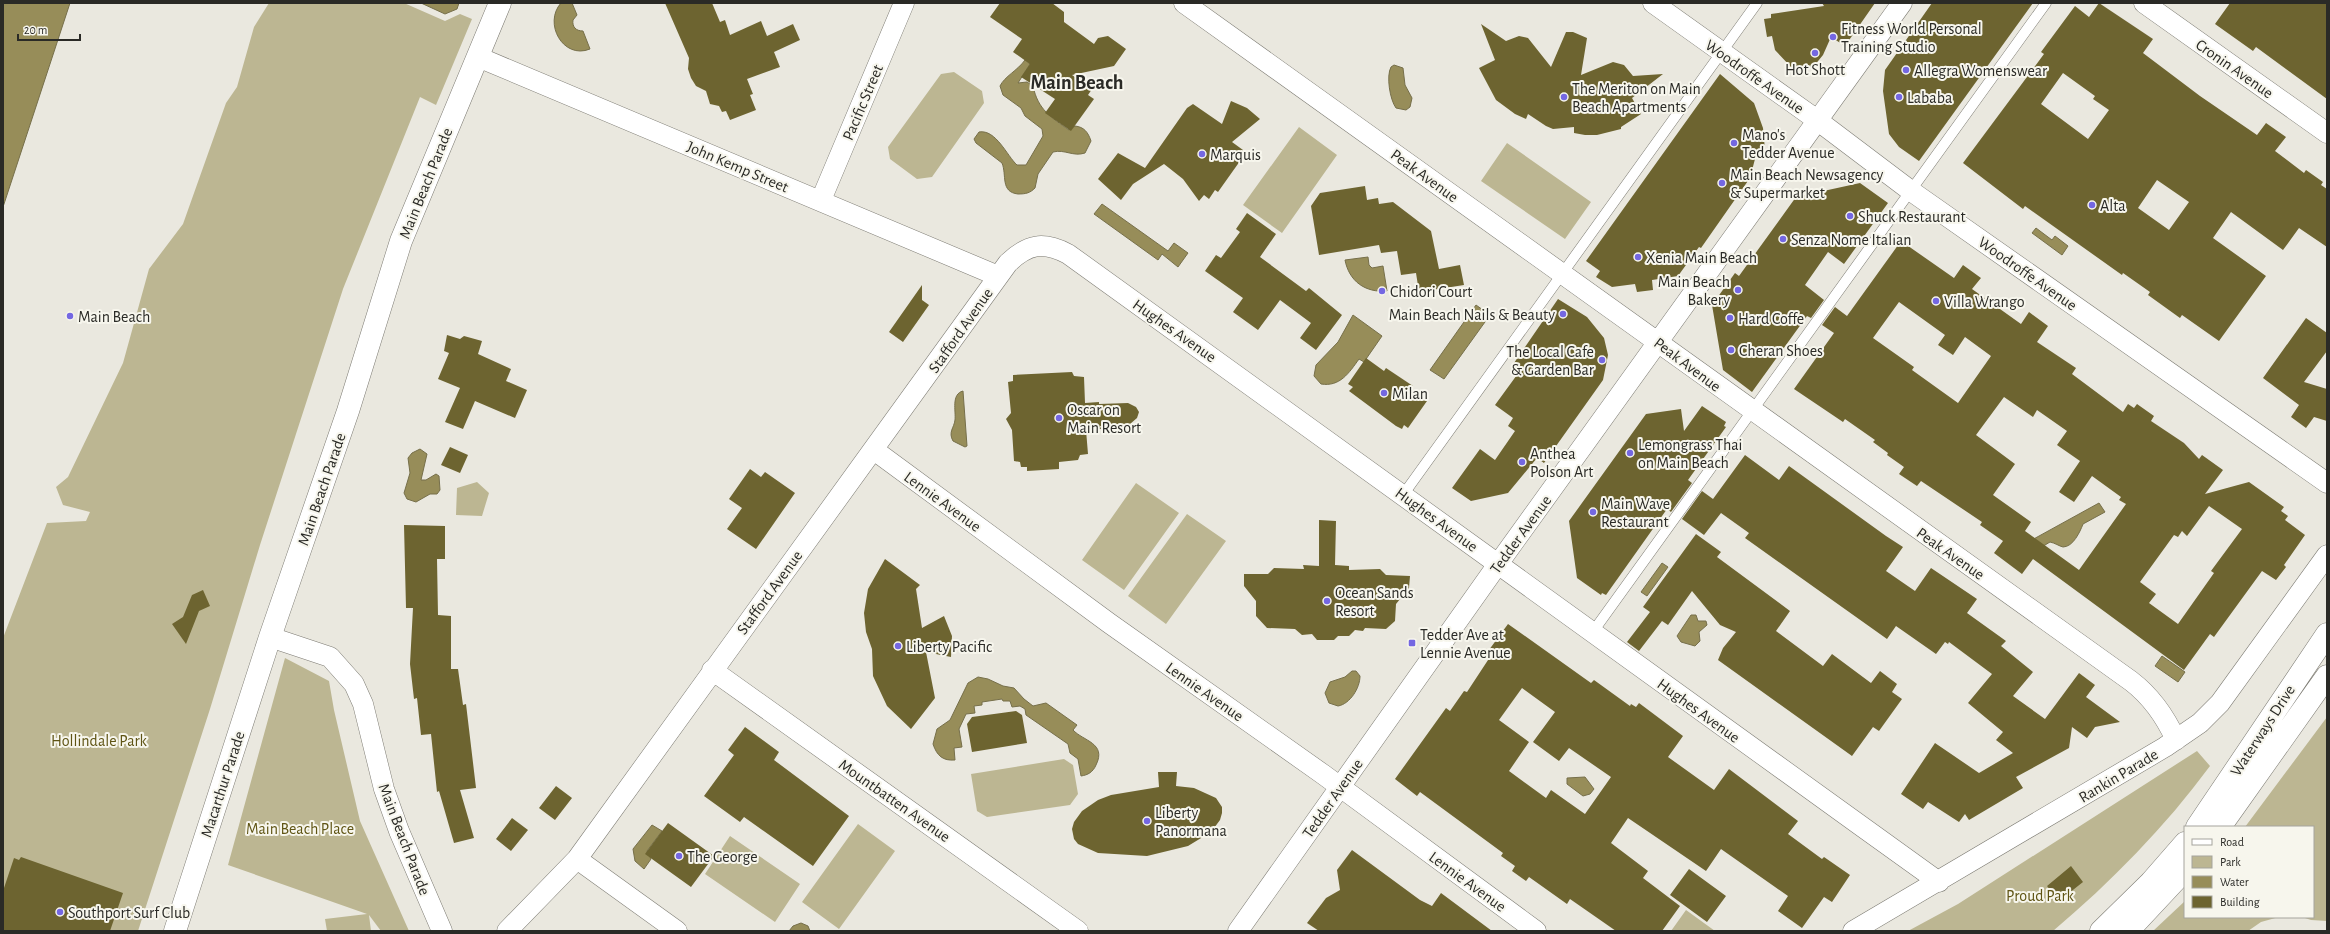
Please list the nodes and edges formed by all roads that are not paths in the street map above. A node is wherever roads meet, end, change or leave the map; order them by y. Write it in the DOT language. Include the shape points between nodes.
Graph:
graph roads {
  1 [pos="500,3"];
  2 [pos="904,3"];
  3 [pos="1184,3"];
  4 [pos="1653,3"];
  5 [pos="1757,3"];
  6 [pos="1902,3"];
  7 [pos="2046,3"];
  8 [pos="2144,3"];
  9 [pos="1722,52"];
  10 [pos="478,57"];
  11 [pos="1817,120"];
  12 [pos="2327,133"];
  13 [pos="1911,191"];
  14 [pos="820,200"];
  15 [pos="1026,249"];
  16 [pos="1561,273"];
  17 [pos="998,276"];
  18 [pos="1659,342"];
  19 [pos="1753,412"];
  20 [pos="874,450"];
  21 [pos="2327,483"];
  22 [pos="1403,495"];
  23 [pos="2327,555"];
  24 [pos="1498,564"];
  25 [pos="1592,633"];
  26 [pos="2327,634"];
  27 [pos="270,637"];
  28 [pos="712,670"];
  29 [pos="2327,676"];
  30 [pos="2176,740"];
  31 [pos="1340,787"];
  32 [pos="2199,826"];
  33 [pos="2221,826"];
  34 [pos="2184,844"];
  35 [pos="577,859"];
  36 [pos="2184,871"];
  37 [pos="1939,882"];
  38 [pos="175,931"];
  39 [pos="442,931"];
  40 [pos="507,931"];
  41 [pos="677,931"];
  42 [pos="1078,931"];
  43 [pos="1238,931"];
  44 [pos="1536,931"];
  45 [pos="1853,931"];
  46 [pos="2101,931"];
  47 [pos="2128,931"];
  1 -- 10 [label="street, Main Beach Parade"];
  2 -- 14 [label="street, Pacific Street"];
  3 -- 16 [label="street, Peak Avenue"];
  4 -- 9 [label="street, Woodroffe Avenue"];
  5 -- 9 [label="lane"];
  6 -- 11 [label="street, Tedder Avenue"];
  7 -- 13 [label="lane"];
  8 -- 12 [label="street, Cronin Avenue"];
  9 -- 11 [label="street, Woodroffe Avenue"];
  9 -- 16 [label="lane"];
  10 -- 14 [label="street, John Kemp Street"];
  10 -- 27 [label="street, Main Beach Parade" via="401,241 348,411"];
  11 -- 13 [label="street, Woodroffe Avenue"];
  11 -- 18 [label="street, Tedder Avenue"];
  13 -- 19 [label="lane"];
  13 -- 21 [label="street, Woodroffe Avenue"];
  14 -- 17 [label="street, John Kemp Street"];
  15 -- 17 [label="street, Stafford Avenue" via="1008,263"];
  15 -- 22 [label="street, Hughes Avenue" via="1055,247 1068,254"];
  16 -- 18 [label="street, Peak Avenue"];
  16 -- 22 [label="lane"];
  17 -- 20 [label="street, Stafford Avenue"];
  18 -- 19 [label="street, Peak Avenue"];
  18 -- 24 [label="street, Tedder Avenue"];
  19 -- 25 [label="lane"];
  19 -- 30 [label="street, Peak Avenue" via="2131,681 2156,704 2168,721"];
  20 -- 28 [label="street, Stafford Avenue"];
  20 -- 31 [label="street, Lennie Avenue" via="1109,624"];
  22 -- 24 [label="street, Hughes Avenue"];
  23 -- 30 [label="street, Rankin Parade" via="2220,703 2200,723"];
  24 -- 25 [label="street, Hughes Avenue"];
  24 -- 31 [label="street, Tedder Avenue"];
  25 -- 37 [label="street, Hughes Avenue"];
  26 -- 32 [label="street, Waterways Drive"];
  27 -- 38 [label="street, Macarthur Parade"];
  27 -- 39 [label="street, Main Beach Parade" via="330,657 354,684 363,704 384,789"];
  28 -- 35 [label="street, Stafford Avenue"];
  28 -- 42 [label="street, Mountbatten Avenue"];
  29 -- 33 [label="street, Waterways Drive"];
  30 -- 37 [label="street, Rankin Parade"];
  31 -- 43 [label="street, Tedder Avenue"];
  31 -- 44 [label="street, Lennie Avenue"];
  34 -- 46 [label="street" via="2151,882"];
  35 -- 40 [label="street, Stafford Avenue"];
  35 -- 41 [label="street"];
  36 -- 47 [label="street"];
  37 -- 45 [label="street, Rankin Parade"];
}
